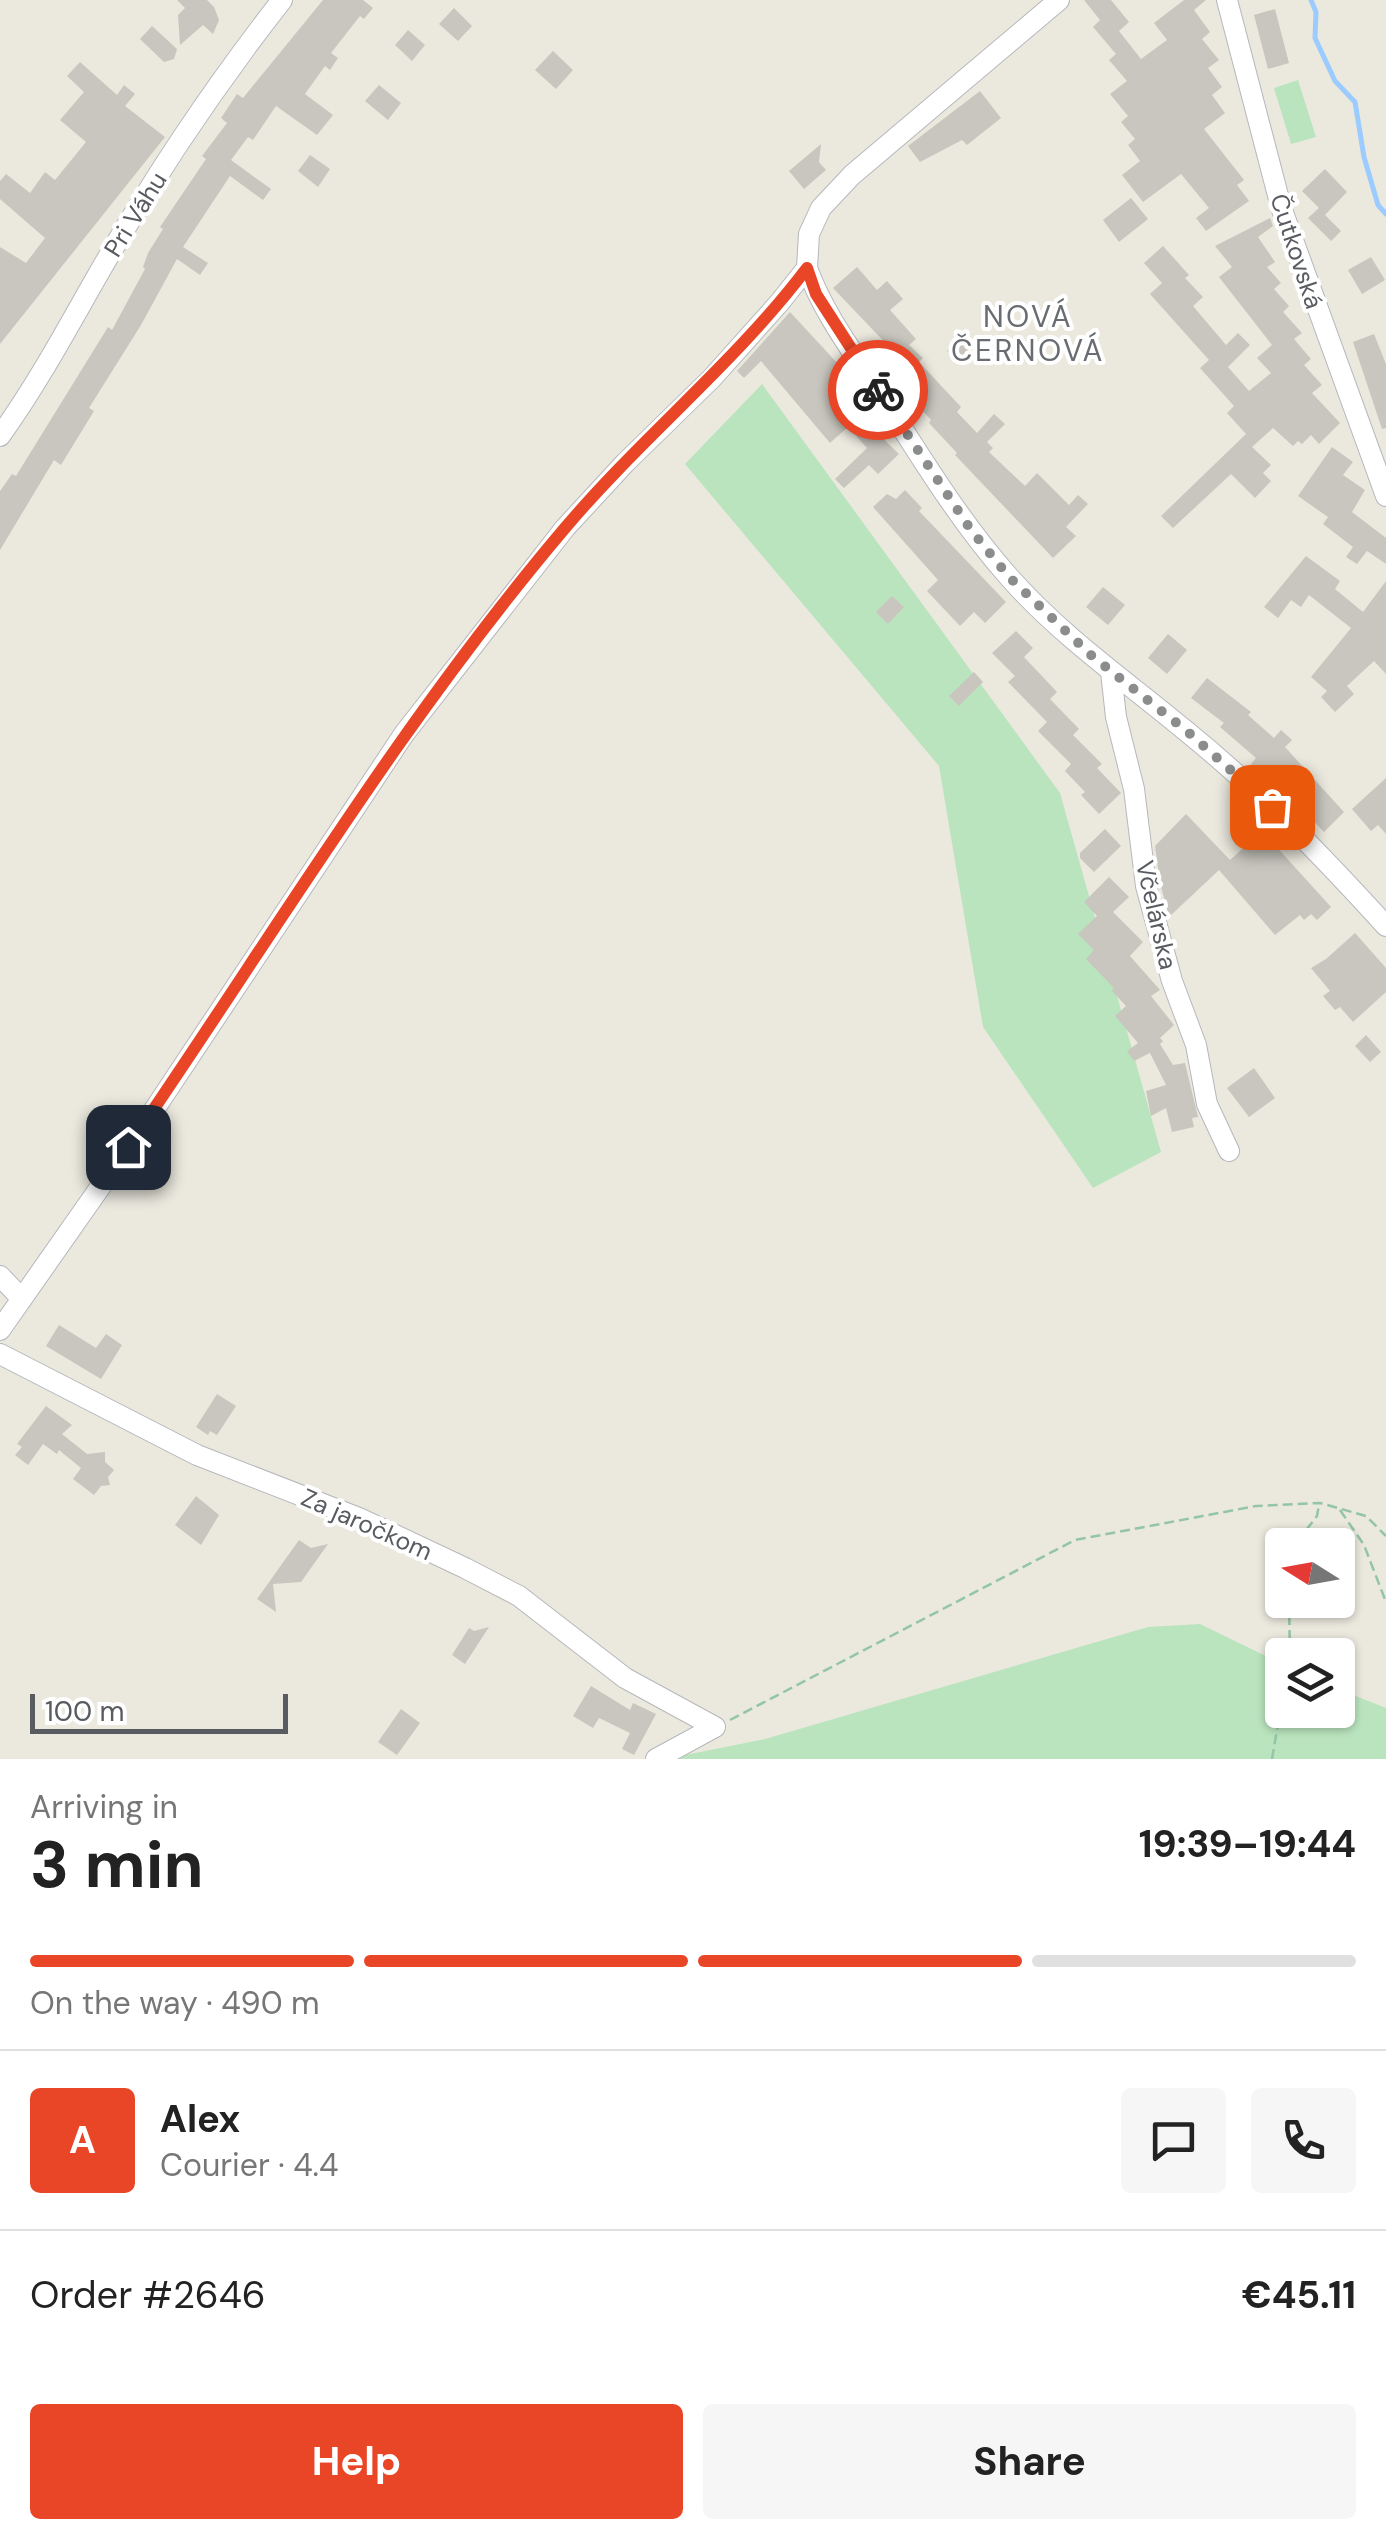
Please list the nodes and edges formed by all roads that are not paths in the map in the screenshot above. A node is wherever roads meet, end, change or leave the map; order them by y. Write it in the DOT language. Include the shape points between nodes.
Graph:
graph roads {
  1 [pos="282,0"];
  2 [pos="1059,0"];
  3 [pos="1227,0"];
  4 [pos="807,268"];
  5 [pos="0,436"];
  6 [pos="1386,496"];
  7 [pos="1112,672"];
  8 [pos="1386,926"];
  9 [pos="1229,1151"];
  10 [pos="0,1276"];
  11 [pos="22,1298"];
  12 [pos="0,1330"];
  13 [pos="0,1354"];
  14 [pos="656,1759"];
  1 -- 5 [label="street, Pri Váhu" via="197,114 38,384"];
  2 -- 4 [label="street" via="852,175 821,208 809,234"];
  3 -- 6 [label="street, Čutkovská" via="1281,207"];
  4 -- 7 [label="street" via="816,294 971,530 1010,578"];
  4 -- 11 [label="street" via="712,378 565,528 404,734"];
  7 -- 8 [label="street" via="1300,832"];
  7 -- 9 [label="street, Včelárska" via="1146,886 1196,1044 1207,1104"];
  10 -- 11 [label="street"];
  11 -- 12 [label="street"];
  13 -- 14 [label="street, Za jaročkom" via="197,1455 359,1518 519,1596 626,1678 715,1728"];
}
